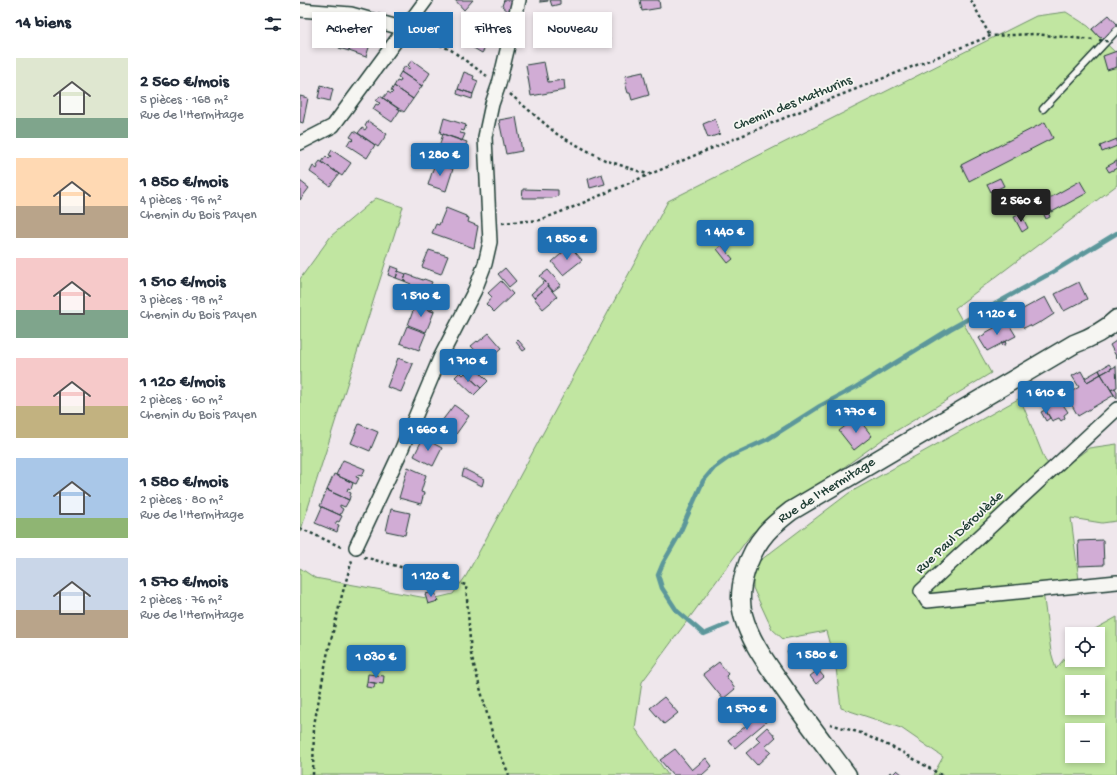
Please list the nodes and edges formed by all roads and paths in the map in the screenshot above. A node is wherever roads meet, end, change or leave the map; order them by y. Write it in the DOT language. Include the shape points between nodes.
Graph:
graph roads {
  1 [pos="426,0"];
  2 [pos="519,0"];
  3 [pos="972,0"];
  4 [pos="300,10"];
  5 [pos="417,12"];
  6 [pos="394,26"];
  7 [pos="1117,30"];
  8 [pos="990,36"];
  9 [pos="1112,42"];
  10 [pos="394,44"];
  11 [pos="448,48"];
  12 [pos="498,84"];
  13 [pos="1043,109"];
  14 [pos="300,143"];
  15 [pos="648,174"];
  16 [pos="489,225"];
  17 [pos="1117,318"];
  18 [pos="1117,409"];
  19 [pos="300,528"];
  20 [pos="355,552"];
  21 [pos="1117,582"];
  22 [pos="808,721"];
  23 [pos="313,775"];
  24 [pos="509,775"];
  25 [pos="847,775"];
  26 [pos="941,775"];
  1 -- 5 [label="street"];
  2 -- 12 [label="street"];
  3 -- 8 [label="path"];
  4 -- 6 [label="street" via="351,14"];
  7 -- 13 [label="lane"];
  8 -- 9 [label="path, Chemin des Mathurins, bridge" via="1034,34"];
  8 -- 15 [label="path, Chemin des Mathurins"];
  10 -- 14 [label="street" via="333,126"];
  11 -- 12 [label="path"];
  12 -- 15 [label="path" via="558,135 606,160"];
  12 -- 16 [label="street" via="485,137"];
  15 -- 16 [label="path, Chemin des Mathurins" via="540,220"];
  16 -- 20 [label="street" via="490,242 475,290 440,358"];
  17 -- 22 [label="main road, Rue de l'Hermitage" via="1104,321 1084,333 1074,344 791,511 762,539 745,570 741,598 743,614 759,653"];
  18 -- 21 [label="street, Rue Paul Déroulède" via="921,591 927,601"];
  19 -- 20 [label="path"];
  20 -- 23 [label="path" via="326,656 314,726"];
  20 -- 24 [label="path" via="466,585 471,654 493,736"];
  22 -- 25 [label="main road, Rue de l'Hermitage"];
  22 -- 26 [label="path" via="833,724 861,734 902,752"];
}
